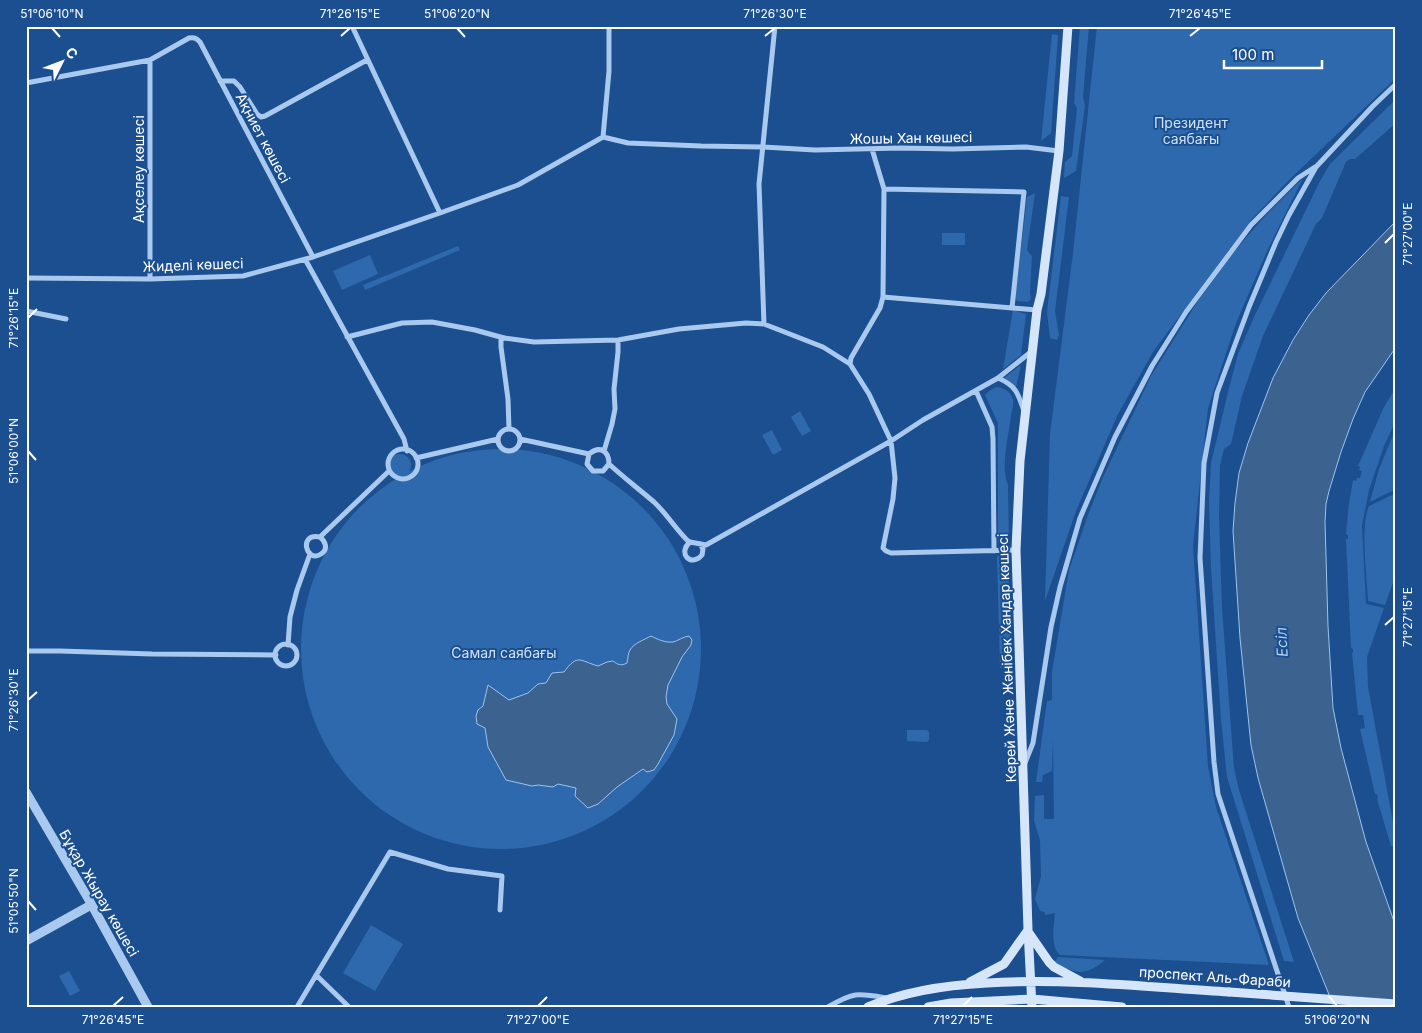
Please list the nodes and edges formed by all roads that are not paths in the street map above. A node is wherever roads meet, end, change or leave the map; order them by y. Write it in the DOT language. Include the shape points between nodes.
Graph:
graph roads {
  1 [pos="352,26"];
  2 [pos="609,26"];
  3 [pos="774,26"];
  4 [pos="1068,26"];
  5 [pos="150,60"];
  6 [pos="367,60"];
  7 [pos="220,81"];
  8 [pos="26,83"];
  9 [pos="1396,84"];
  10 [pos="603,137"];
  11 [pos="763,147"];
  12 [pos="872,149"];
  13 [pos="1059,151"];
  14 [pos="1316,166"];
  15 [pos="884,189"];
  16 [pos="440,214"];
  17 [pos="313,257"];
  18 [pos="306,259"];
  19 [pos="26,278"];
  20 [pos="150,279"];
  21 [pos="883,297"];
  22 [pos="1012,308"];
  23 [pos="1037,310"];
  24 [pos="26,311"];
  25 [pos="66,319"];
  26 [pos="764,324"];
  27 [pos="347,337"];
  28 [pos="504,338"];
  29 [pos="618,340"];
  30 [pos="1032,351"];
  31 [pos="850,364"];
  32 [pos="998,378"];
  33 [pos="976,391"];
  34 [pos="1025,415"];
  35 [pos="509,429"];
  36 [pos="498,438"];
  37 [pos="520,439"];
  38 [pos="891,441"];
  39 [pos="407,451"];
  40 [pos="604,451"];
  41 [pos="589,454"];
  42 [pos="416,458"];
  43 [pos="609,464"];
  44 [pos="389,471"];
  45 [pos="320,537"];
  46 [pos="690,542"];
  47 [pos="700,544"];
  48 [pos="994,550"];
  49 [pos="1016,550"];
  50 [pos="310,554"];
  51 [pos="288,644"];
  52 [pos="26,652"];
  53 [pos="276,655"];
  54 [pos="1023,768"];
  55 [pos="26,792"];
  56 [pos="91,905"];
  57 [pos="500,910"];
  58 [pos="1028,930"];
  59 [pos="26,941"];
  60 [pos="316,975"];
  61 [pos="1032,980"];
  62 [pos="1084,983"];
  63 [pos="967,984"];
  64 [pos="887,998"];
  65 [pos="972,1002"];
  66 [pos="1032,1003"];
  67 [pos="1089,1004"];
  68 [pos="1396,1004"];
  69 [pos="148,1007"];
  70 [pos="297,1007"];
  71 [pos="349,1007"];
  72 [pos="828,1007"];
  73 [pos="868,1007"];
  74 [pos="928,1007"];
  75 [pos="983,1007"];
  76 [pos="1079,1007"];
  77 [pos="1122,1007"];
  78 [pos="1289,1007"];
  1 -- 6 [label="street"];
  2 -- 10 [label="street"];
  3 -- 11 [label="street"];
  4 -- 13 [label="main road, Керей Және Жәнібек Хандар көшесі"];
  5 -- 7 [label="street, Ақниет көшесі" via="189,38 197,38"];
  5 -- 8 [label="street"];
  5 -- 20 [label="street, Ақселеу көшесі"];
  6 -- 7 [label="street" via="261,117 234,80"];
  6 -- 16 [label="street"];
  7 -- 17 [label="street, Ақниет көшесі"];
  9 -- 14 [label="street"];
  10 -- 11 [label="street, Жошы Хан көшесі" via="628,143"];
  10 -- 16 [label="street, Жиделі көшесі" via="518,185"];
  11 -- 12 [label="street, Жошы Хан көшесі"];
  11 -- 26 [label="street" via="759,184"];
  12 -- 13 [label="street, Жошы Хан көшесі" via="1026,147"];
  12 -- 15 [label="street"];
  13 -- 23 [label="main road, Керей Және Жәнібек Хандар көшесі"];
  14 -- 54 [label="street" via="1298,178 1251,225 1186,312 1152,366 1115,437 1080,518 1060,588 1033,743"];
  14 -- 78 [label="street" via="1276,242 1217,393 1204,463 1200,558 1218,794"];
  15 -- 21 [label="street"];
  15 -- 22 [label="street" via="1024,192"];
  16 -- 17 [label="street, Жиделі көшесі"];
  17 -- 18 [label="street, Жиделі көшесі"];
  18 -- 20 [label="street, Жиделі көшесі" via="243,276"];
  18 -- 27 [label="street"];
  19 -- 20 [label="street, Жиделі көшесі"];
  21 -- 22 [label="street"];
  21 -- 31 [label="street"];
  22 -- 23 [label="street"];
  23 -- 30 [label="main road, Керей Және Жәнібек Хандар көшесі"];
  24 -- 25 [label="street"];
  26 -- 29 [label="street" via="679,330"];
  26 -- 31 [label="street" via="823,347"];
  27 -- 28 [label="street" via="402,323 432,322"];
  27 -- 39 [label="street" via="404,439"];
  28 -- 29 [label="street" via="534,342"];
  28 -- 35 [label="street" via="501,347"];
  29 -- 40 [label="street" via="615,409"];
  30 -- 32 [label="street"];
  30 -- 34 [label="main road, Керей Және Жәнібек Хандар көшесі"];
  31 -- 38 [label="street" via="869,394"];
  32 -- 33 [label="street"];
  32 -- 34 [label="street" via="1017,391"];
  33 -- 38 [label="street"];
  33 -- 48 [label="street" via="992,427"];
  34 -- 49 [label="main road, Керей Және Жәнібек Хандар көшесі"];
  35 -- 36 [label="street"];
  35 -- 37 [label="street" via="515,431"];
  36 -- 37 [label="street" via="506,450 516,448"];
  36 -- 42 [label="street"];
  37 -- 41 [label="street"];
  38 -- 47 [label="street" via="710,544"];
  38 -- 48 [label="street" via="895,478 883,548 891,553"];
  39 -- 42 [label="street"];
  39 -- 44 [label="street" via="396,451 390,456"];
  40 -- 41 [label="street" via="593,450"];
  40 -- 43 [label="street" via="609,457"];
  41 -- 43 [label="street" via="587,464 593,471 603,471"];
  42 -- 44 [label="street" via="418,465 409,478 394,477"];
  43 -- 46 [label="street" via="654,502"];
  44 -- 45 [label="street"];
  45 -- 50 [label="street" via="310,537 307,541"];
  45 -- 50 [label="street" via="324,540 325,551 321,555"];
  46 -- 47 [label="street"];
  46 -- 47 [label="street" via="684,552 692,560 698,560 702,555"];
  48 -- 49 [label="street"];
  49 -- 54 [label="main road, Керей Және Жәнібек Хандар көшесі"];
  50 -- 51 [label="street" via="290,617"];
  51 -- 53 [label="street" via="278,648"];
  51 -- 53 [label="street" via="297,652 294,663 284,666"];
  52 -- 53 [label="street"];
  54 -- 58 [label="main road, Керей Және Жәнібек Хандар көшесі"];
  55 -- 56 [label="street, Бұқар Жырау көшесі"];
  56 -- 59 [label="street"];
  56 -- 69 [label="street, Бұқар Жырау көшесі"];
  57 -- 60 [label="street" via="502,876 448,869 390,852"];
  58 -- 61 [label="main road, Керей Және Жәнібек Хандар көшесі"];
  58 -- 62 [label="main road" via="1054,967"];
  58 -- 63 [label="main road" via="1004,964"];
  60 -- 70 [label="street"];
  60 -- 71 [label="street"];
  61 -- 62 [label="main road, проспект Аль-Фараби"];
  61 -- 63 [label="main road, проспект Аль-Фараби"];
  61 -- 66 [label="main road, Керей Және Жәнібек Хандар көшесі"];
  62 -- 68 [label="main road, проспект Аль-Фараби, bridge"];
  63 -- 64 [label="main road, проспект Аль-Фараби"];
  64 -- 72 [label="street" via="861,994 847,996"];
  64 -- 73 [label="main road, проспект Аль-Фараби"];
  65 -- 66 [label="main road"];
  65 -- 74 [label="main road"];
  65 -- 75 [label="main road"];
  66 -- 67 [label="main road"];
  67 -- 76 [label="main road"];
  67 -- 77 [label="main road"];
}
